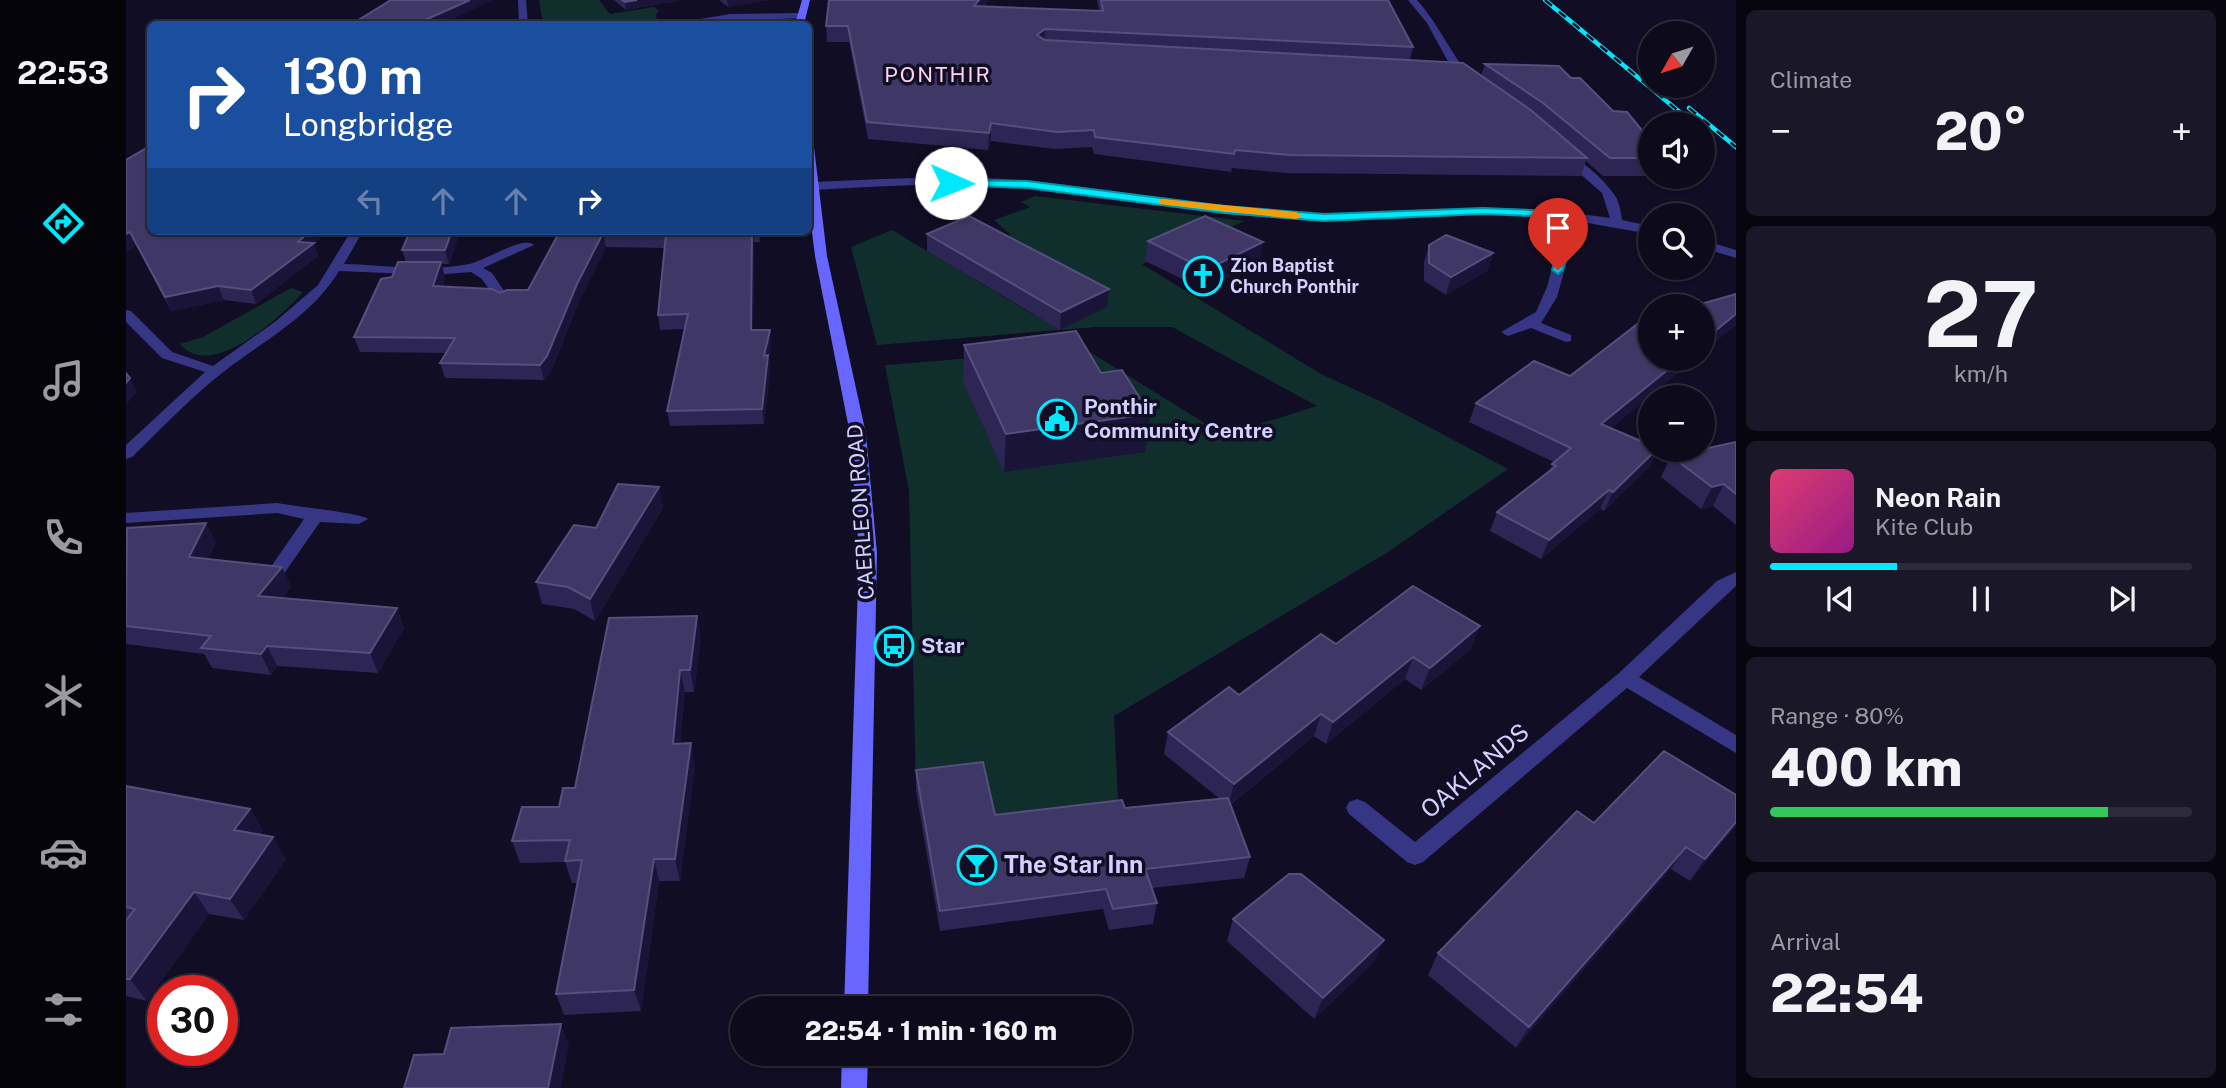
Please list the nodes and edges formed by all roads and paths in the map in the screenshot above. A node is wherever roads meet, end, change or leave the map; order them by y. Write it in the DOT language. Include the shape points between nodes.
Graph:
graph roads {
  1 [pos="522,0"];
  2 [pos="806,0"];
  3 [pos="1412,0"];
  4 [pos="799,20"];
  5 [pos="524,21"];
  6 [pos="698,21"];
  7 [pos="1443,70"];
  8 [pos="1457,71"];
  9 [pos="1478,86"];
  10 [pos="1559,150"];
  11 [pos="812,173"];
  12 [pos="814,186"];
  13 [pos="1556,214"];
  14 [pos="1616,222"];
  15 [pos="1638,227"];
  16 [pos="354,235"];
  17 [pos="528,245"];
  18 [pos="1715,248"];
  19 [pos="1736,254"];
  20 [pos="333,267"];
  21 [pos="473,268"];
  22 [pos="505,301"];
  23 [pos="126,314"];
  24 [pos="1530,323"];
  25 [pos="1508,332"];
  26 [pos="1566,338"];
  27 [pos="215,371"];
  28 [pos="126,454"];
  29 [pos="314,516"];
  30 [pos="126,518"];
  31 [pos="359,519"];
  32 [pos="277,572"];
  33 [pos="1736,578"];
  34 [pos="1626,678"];
  35 [pos="1736,745"];
  36 [pos="1357,808"];
  37 [pos="856,996"];
  38 [pos="855,1066"];
  39 [pos="854,1088"];
  1 -- 5 [label="street"];
  2 -- 4 [label="main road"];
  3 -- 8 [label="street" via="1431,22"];
  4 -- 6 [label="street" via="730,17"];
  7 -- 8 [label="street"];
  8 -- 9 [label="street"];
  10 -- 14 [label="street" via="1609,191"];
  11 -- 12 [label="main road, CAERLEON ROAD"];
  12 -- 13 [label="street" via="1027,184 1324,217 1483,211"];
  12 -- 37 [label="main road, CAERLEON ROAD" via="821,256 858,434 868,553"];
  13 -- 14 [label="street"];
  13 -- 24 [label="street" via="1568,232 1567,240 1541,314"];
  14 -- 15 [label="street"];
  16 -- 20 [label="street"];
  17 -- 21 [label="street"];
  18 -- 19 [label="street"];
  20 -- 21 [label="street"];
  20 -- 27 [label="street" via="323,287"];
  21 -- 22 [label="street" via="486,276"];
  23 -- 27 [label="street" via="167,355"];
  24 -- 25 [label="street"];
  24 -- 26 [label="street"];
  27 -- 28 [label="street"];
  29 -- 30 [label="street" via="277,508"];
  29 -- 31 [label="street"];
  29 -- 32 [label="street"];
  33 -- 34 [label="street, OAKLANDS" via="1723,585"];
  34 -- 35 [label="street"];
  34 -- 36 [label="street, OAKLANDS" via="1415,855"];
  38 -- 39 [label="main road"];
}
